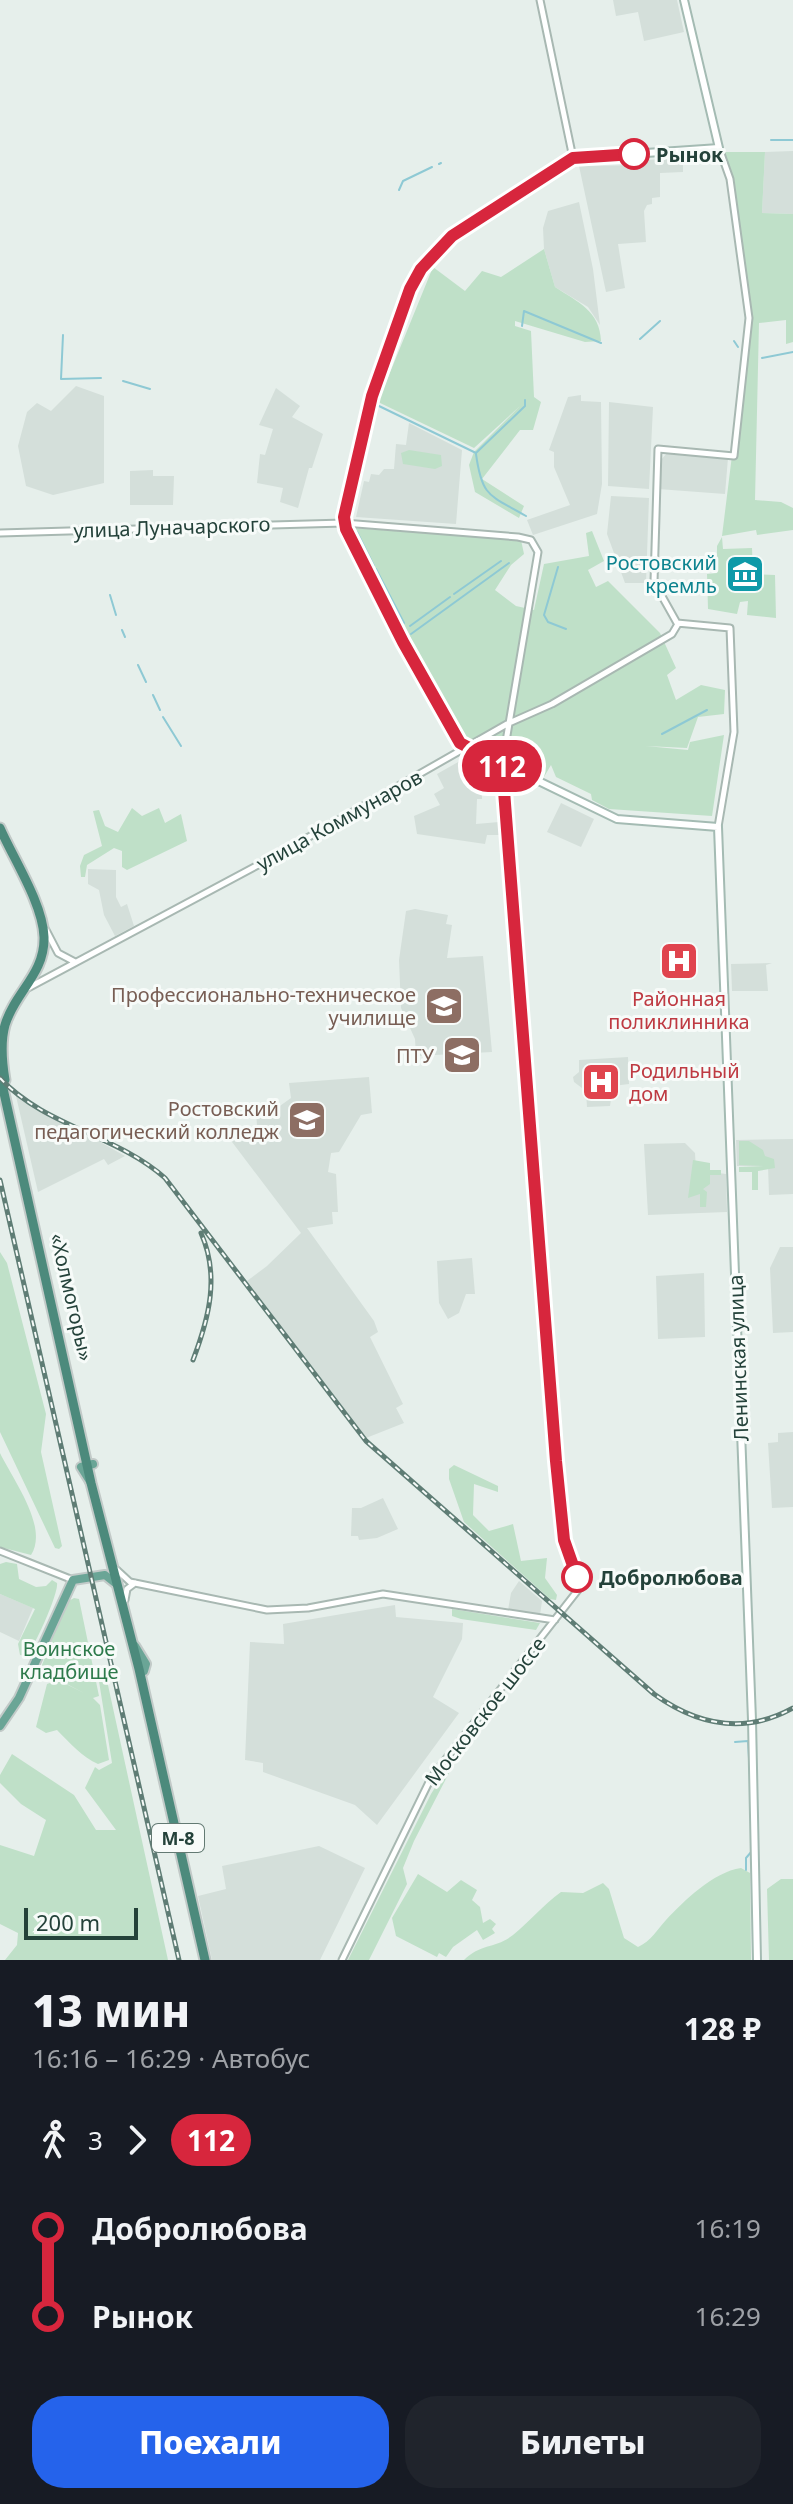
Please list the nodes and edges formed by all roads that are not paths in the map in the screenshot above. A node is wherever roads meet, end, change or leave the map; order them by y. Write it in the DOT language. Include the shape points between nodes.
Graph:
graph roads {
  1 [pos="540,0"];
  2 [pos="684,0"];
  3 [pos="719,148"];
  4 [pos="573,158"];
  5 [pos="344,523"];
  6 [pos="0,533"];
  7 [pos="678,624"];
  8 [pos="507,724"];
  9 [pos="467,748"];
  10 [pos="502,765"];
  11 [pos="718,827"];
  12 [pos="0,828"];
  13 [pos="0,838"];
  14 [pos="42,923"];
  15 [pos="60,955"];
  16 [pos="39,960"];
  17 [pos="76,962"];
  18 [pos="57,972"];
  19 [pos="25,990"];
  20 [pos="0,1029"];
  21 [pos="0,1075"];
  22 [pos="90,1464"];
  23 [pos="0,1551"];
  24 [pos="109,1558"];
  25 [pos="117,1570"];
  26 [pos="102,1575"];
  27 [pos="73,1580"];
  28 [pos="136,1583"];
  29 [pos="116,1584"];
  30 [pos="125,1601"];
  31 [pos="555,1620"];
  32 [pos="132,1641"];
  33 [pos="0,1726"];
  34 [pos="205,1960"];
  35 [pos="342,1960"];
  36 [pos="757,1960"];
  1 -- 4 [label="street"];
  2 -- 3 [label="main road"];
  3 -- 4 [label="main road"];
  3 -- 7 [label="street" via="730,179 749,318 734,456 658,449 654,582"];
  4 -- 5 [label="main road" via="452,236 415,279 372,396"];
  5 -- 6 [label="street, улица Луначарского"];
  5 -- 8 [label="street, улица Луначарского" via="518,537 537,547"];
  5 -- 9 [label="main road" via="403,642"];
  7 -- 8 [label="street, улица Коммунаров" via="672,634 622,664"];
  7 -- 11 [label="street" via="730,628 734,732"];
  8 -- 9 [label="street, улица Коммунаров"];
  8 -- 10 [label="street"];
  9 -- 10 [label="main road"];
  9 -- 17 [label="street, улица Коммунаров"];
  10 -- 11 [label="main road" via="617,819"];
  10 -- 31 [label="street, Московское шоссе" via="556,1461 564,1540 579,1585"];
  11 -- 36 [label="main road, Ленинская улица"];
  12 -- 14 [label="highway"];
  13 -- 16 [label="highway, М-8" via="37,920"];
  14 -- 15 [label="street"];
  14 -- 16 [label="highway"];
  15 -- 16 [label="street" via="49,950"];
  15 -- 17 [label="street"];
  15 -- 18 [label="street" via="64,965"];
  16 -- 18 [label="street"];
  16 -- 19 [label="highway, «Холмогоры» / М-8"];
  16 -- 20 [label="highway, М-8" via="7,1008"];
  17 -- 18 [label="street, улица Коммунаров"];
  18 -- 19 [label="street, улица Коммунаров"];
  19 -- 22 [label="highway, «Холмогоры» / М-8" via="5,1026 4,1073"];
  21 -- 22 [label="highway, «Холмогоры» / М-8"];
  22 -- 24 [label="highway, «Холмогоры» / М-8"];
  22 -- 25 [label="highway, «Холмогоры» / М-8"];
  23 -- 27 [label="street"];
  24 -- 26 [label="main road"];
  24 -- 29 [label="highway, «Холмогоры» / М-8"];
  25 -- 28 [label="street"];
  25 -- 30 [label="highway, «Холмогоры» / М-8"];
  26 -- 27 [label="main road"];
  26 -- 29 [label="main road"];
  27 -- 33 [label="main road" via="19,1698"];
  28 -- 30 [label="street" via="127,1589"];
  28 -- 31 [label="street" via="254,1609 294,1610 383,1594"];
  29 -- 32 [label="highway, «Холмогоры» / М-8"];
  30 -- 32 [label="highway, «Холмогоры» / М-8"];
  31 -- 35 [label="street, Московское шоссе" via="431,1778"];
  32 -- 34 [label="highway, «Холмогоры» / М-8"];
}
